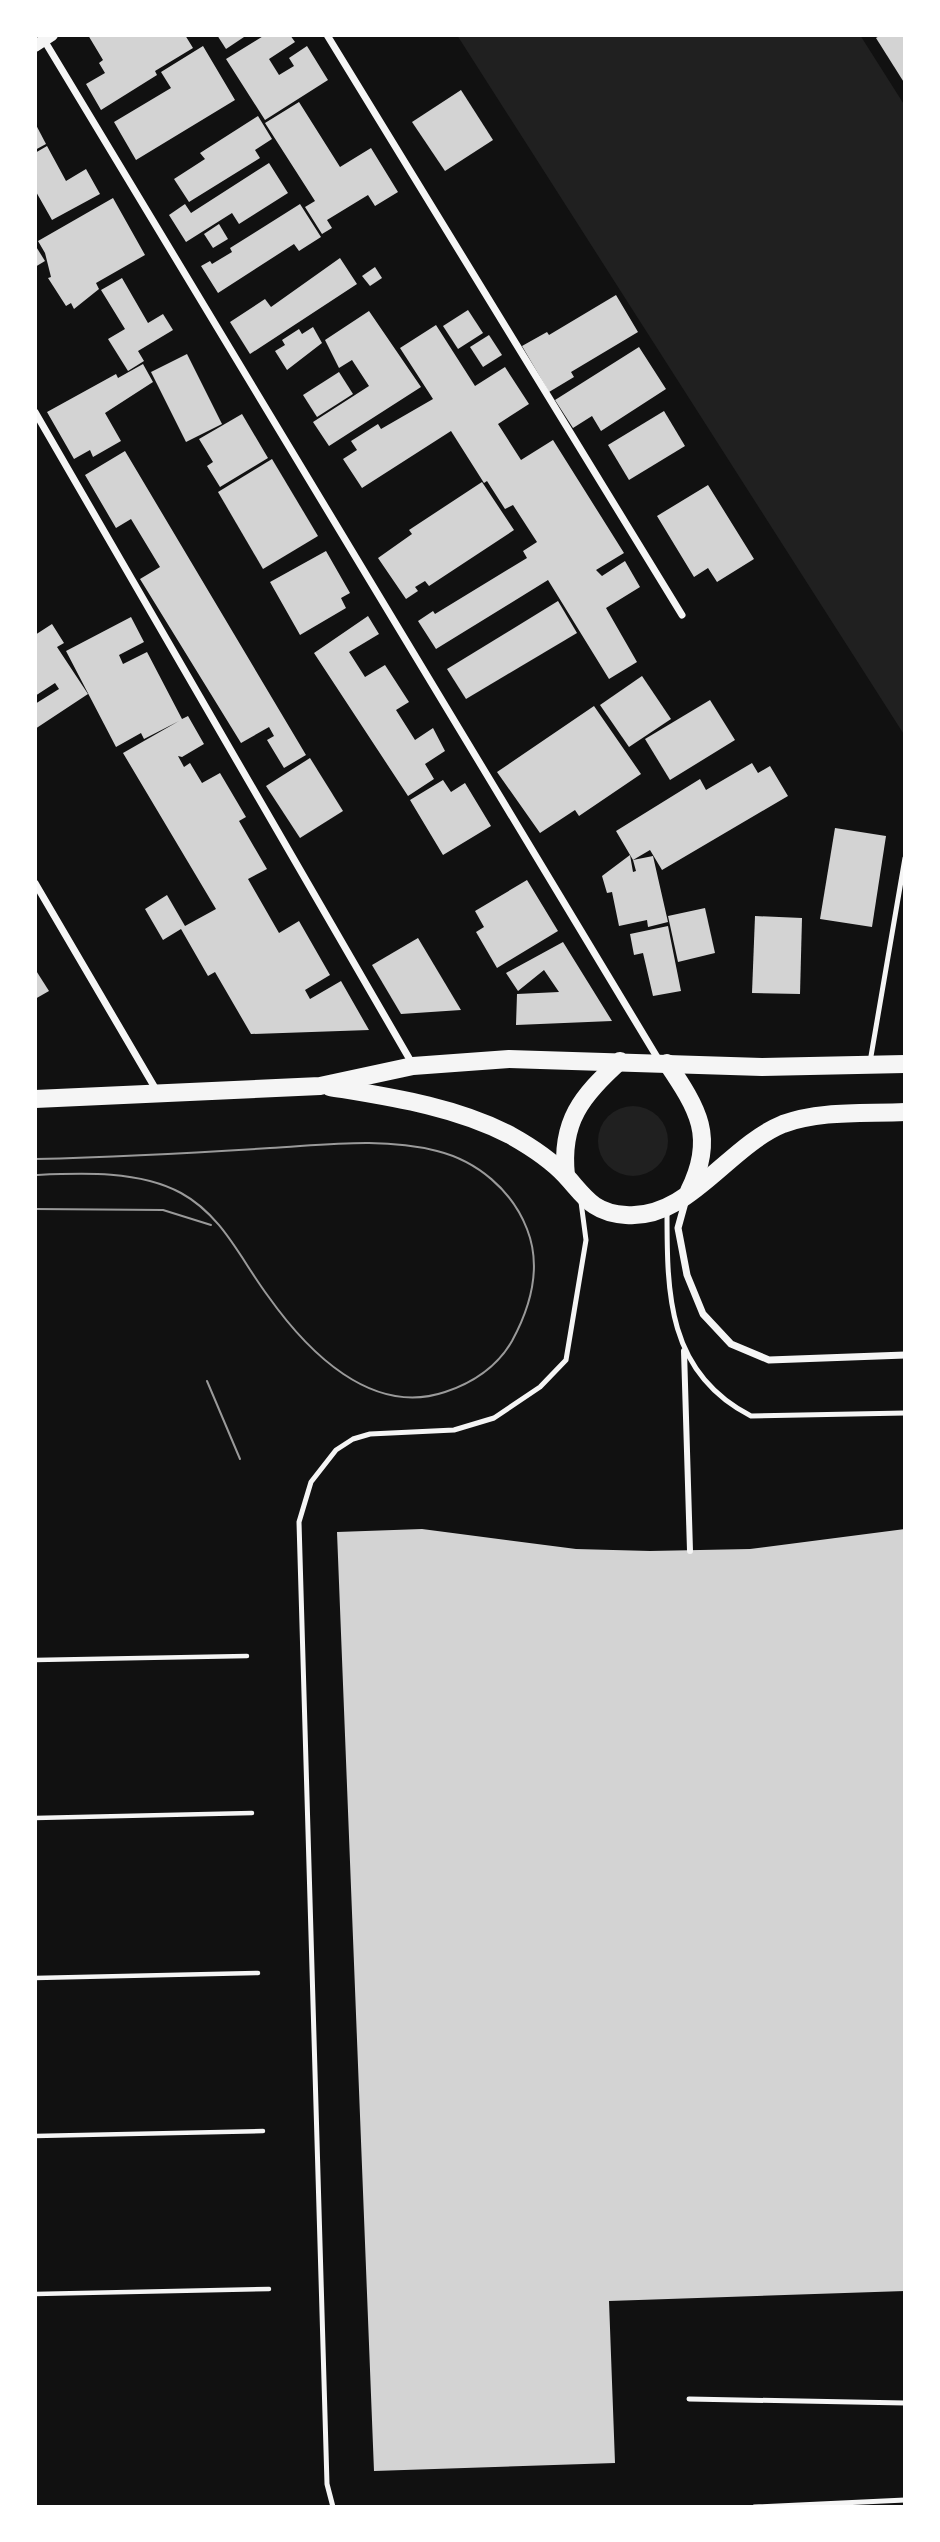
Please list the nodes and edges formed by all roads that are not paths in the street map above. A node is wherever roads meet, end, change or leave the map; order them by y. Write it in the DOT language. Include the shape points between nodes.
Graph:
graph roads {
  1 [pos="327,35"];
  2 [pos="44,40"];
  3 [pos="35,412"];
  4 [pos="682,615"];
  5 [pos="905,858"];
  6 [pos="35,883"];
  7 [pos="620,1061"];
  8 [pos="664,1063"];
  9 [pos="905,1064"];
  10 [pos="869,1065"];
  11 [pos="413,1066"];
  12 [pos="320,1086"];
  13 [pos="158,1093"];
  14 [pos="35,1099"];
  15 [pos="905,1112"];
  16 [pos="566,1176"];
  17 [pos="577,1193"];
  18 [pos="688,1195"];
  19 [pos="667,1209"];
  20 [pos="684,1351"];
  21 [pos="905,1355"];
  22 [pos="905,1413"];
  23 [pos="690,1551"];
  24 [pos="689,2399"];
  25 [pos="905,2403"];
  26 [pos="905,2500"];
  27 [pos="332,2507"];
  28 [pos="754,2507"];
  1 -- 4 [label="street"];
  2 -- 8 [label="street"];
  3 -- 11 [label="street"];
  5 -- 10 [label="lane"];
  6 -- 13 [label="street"];
  7 -- 8 [label="main road"];
  7 -- 11 [label="main road" via="509,1059"];
  7 -- 16 [label="main road" via="592,1088 570,1123 563,1152"];
  8 -- 10 [label="main road"];
  8 -- 18 [label="main road" via="691,1099 704,1138"];
  9 -- 10 [label="main road"];
  11 -- 12 [label="main road"];
  12 -- 13 [label="main road"];
  12 -- 16 [label="main road" via="453,1112 510,1135"];
  13 -- 14 [label="main road"];
  15 -- 18 [label="main road" via="829,1115 785,1124 735,1153"];
  16 -- 17 [label="main road"];
  17 -- 19 [label="main road" via="593,1205 625,1215"];
  17 -- 27 [label="lane" via="584,1208 586,1240 566,1360 540,1387 494,1418 454,1430 353,1439 322,1465 303,1499 299,1522 327,2484"];
  18 -- 19 [label="main road"];
  18 -- 21 [label="street" via="678,1228 687,1275 702,1314 732,1344 769,1360"];
  19 -- 20 [label="lane" via="667,1280"];
  20 -- 22 [label="lane" via="711,1390 751,1416"];
  20 -- 23 [label="street"];
  24 -- 25 [label="lane"];
  26 -- 28 [label="lane"];
}
